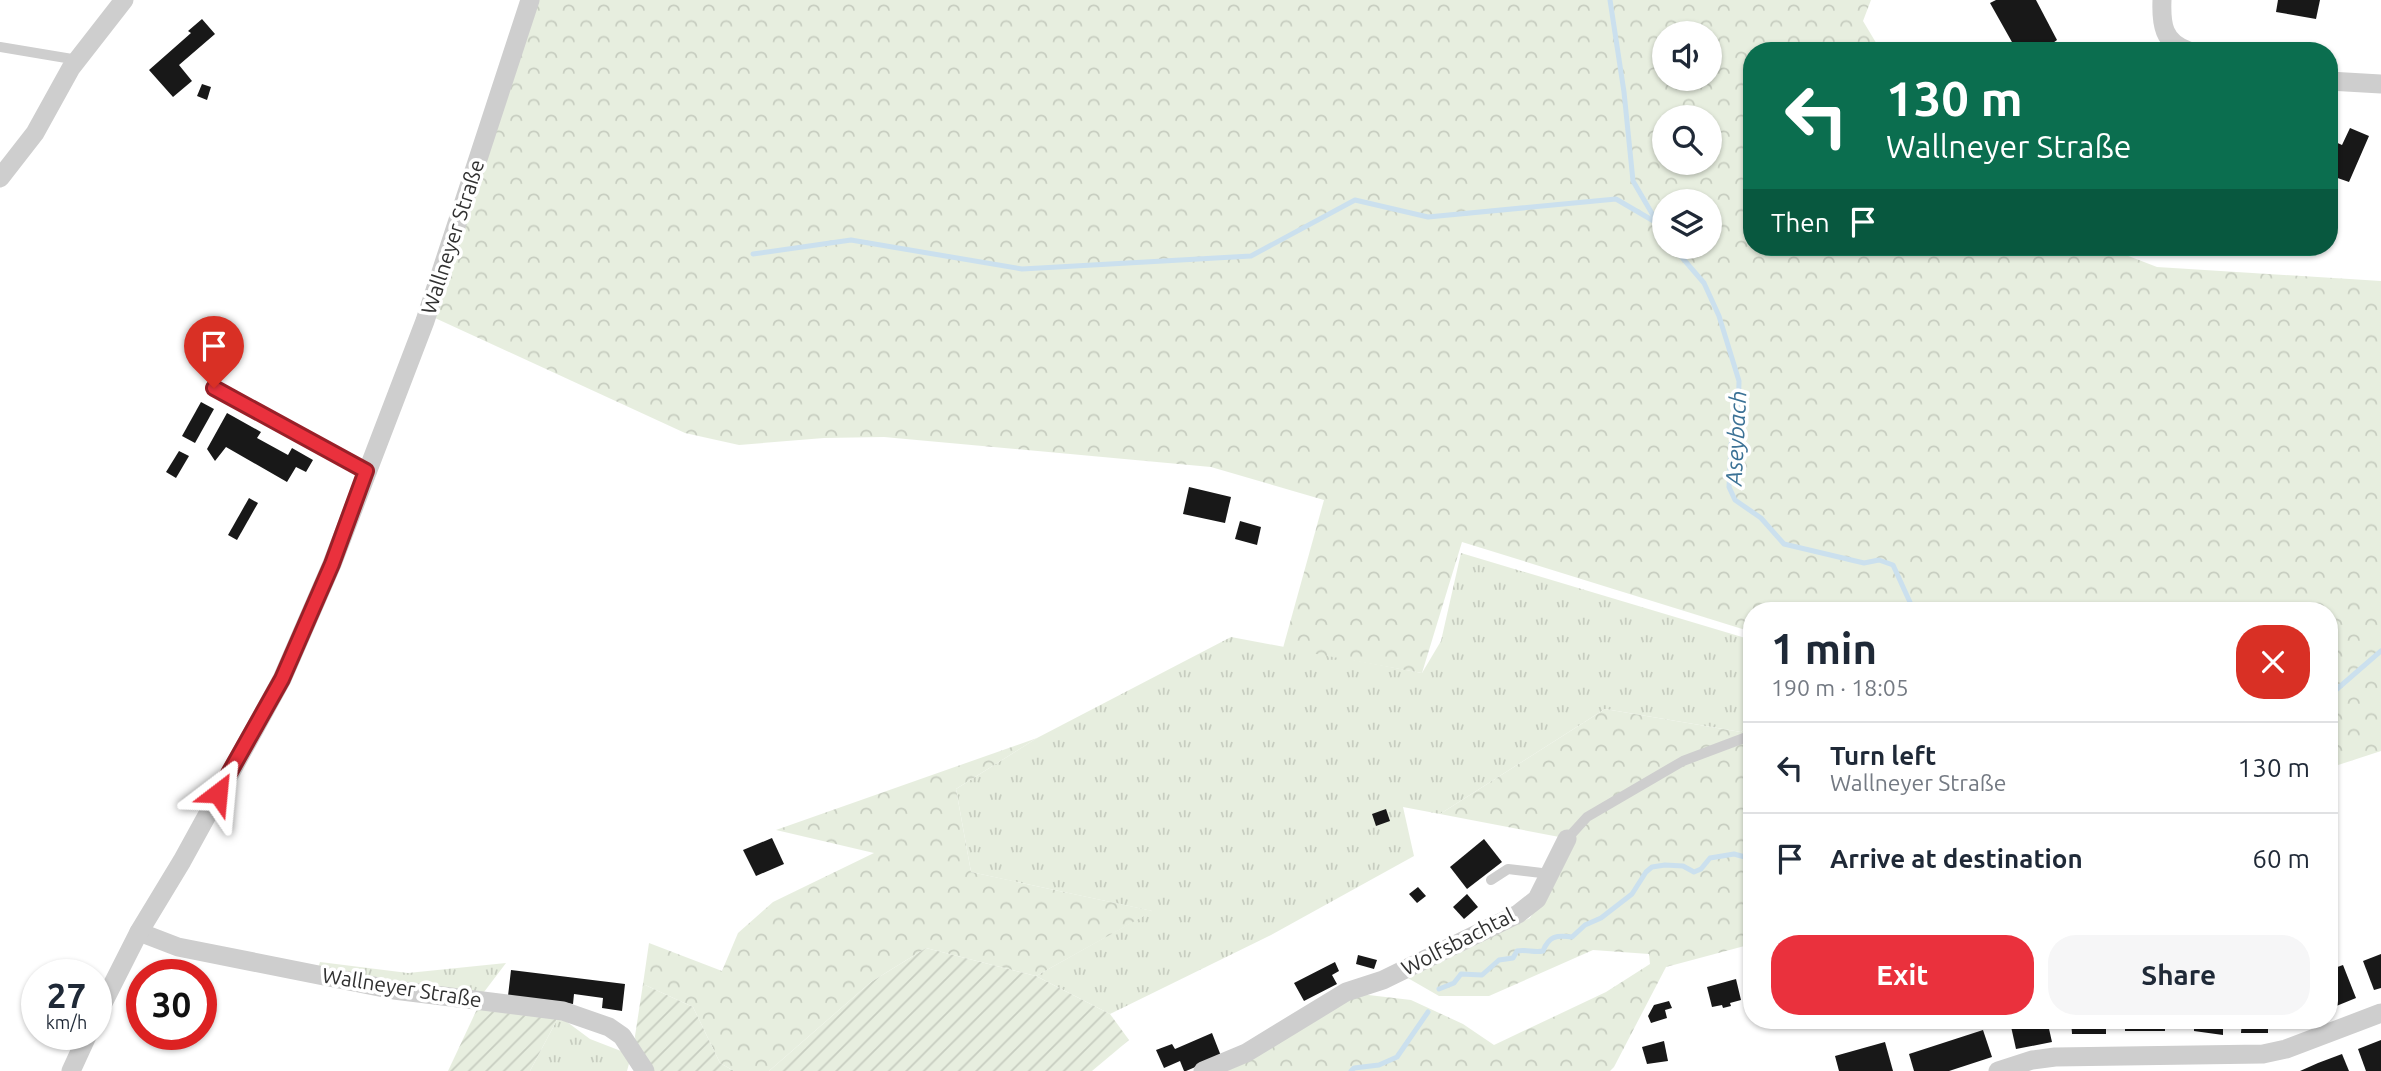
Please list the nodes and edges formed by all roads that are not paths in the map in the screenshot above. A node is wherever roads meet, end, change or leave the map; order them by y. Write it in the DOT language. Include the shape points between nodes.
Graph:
graph roads {
  1 [pos="124,0"];
  2 [pos="530,0"];
  3 [pos="2162,0"];
  4 [pos="2173,42"];
  5 [pos="0,47"];
  6 [pos="78,60"];
  7 [pos="2338,82"];
  8 [pos="2381,84"];
  9 [pos="0,178"];
  10 [pos="214,388"];
  11 [pos="366,471"];
  12 [pos="1743,738"];
  13 [pos="1567,839"];
  14 [pos="1551,874"];
  15 [pos="1491,880"];
  16 [pos="138,932"];
  17 [pos="112,985"];
  18 [pos="2381,1013"];
  19 [pos="81,1050"];
  20 [pos="71,1071"];
  21 [pos="645,1071"];
  22 [pos="1203,1071"];
  23 [pos="1998,1071"];
  1 -- 6 [label="street"];
  2 -- 11 [label="street, Wallneyer Straße" via="425,321"];
  3 -- 4 [label="street" via="2161,23"];
  5 -- 6 [label="lane"];
  6 -- 9 [label="street" via="35,133"];
  7 -- 8 [label="street"];
  10 -- 11 [label="lane"];
  11 -- 16 [label="street, Wallneyer Straße" via="282,679"];
  12 -- 13 [label="lane, Wolfsbachtal" via="1683,761 1587,817"];
  13 -- 14 [label="street, Wolfsbachtal"];
  14 -- 15 [label="lane" via="1508,869"];
  14 -- 22 [label="street, Wolfsbachtal" via="1537,899 1518,914 1383,980 1346,992 1246,1053"];
  16 -- 17 [label="street, Wallneyer Straße"];
  16 -- 21 [label="street, Wallneyer Straße" via="178,947 369,986 563,1011 622,1036"];
  18 -- 23 [label="street" via="2263,1055 2056,1057"];
  19 -- 20 [label="street"];
}
